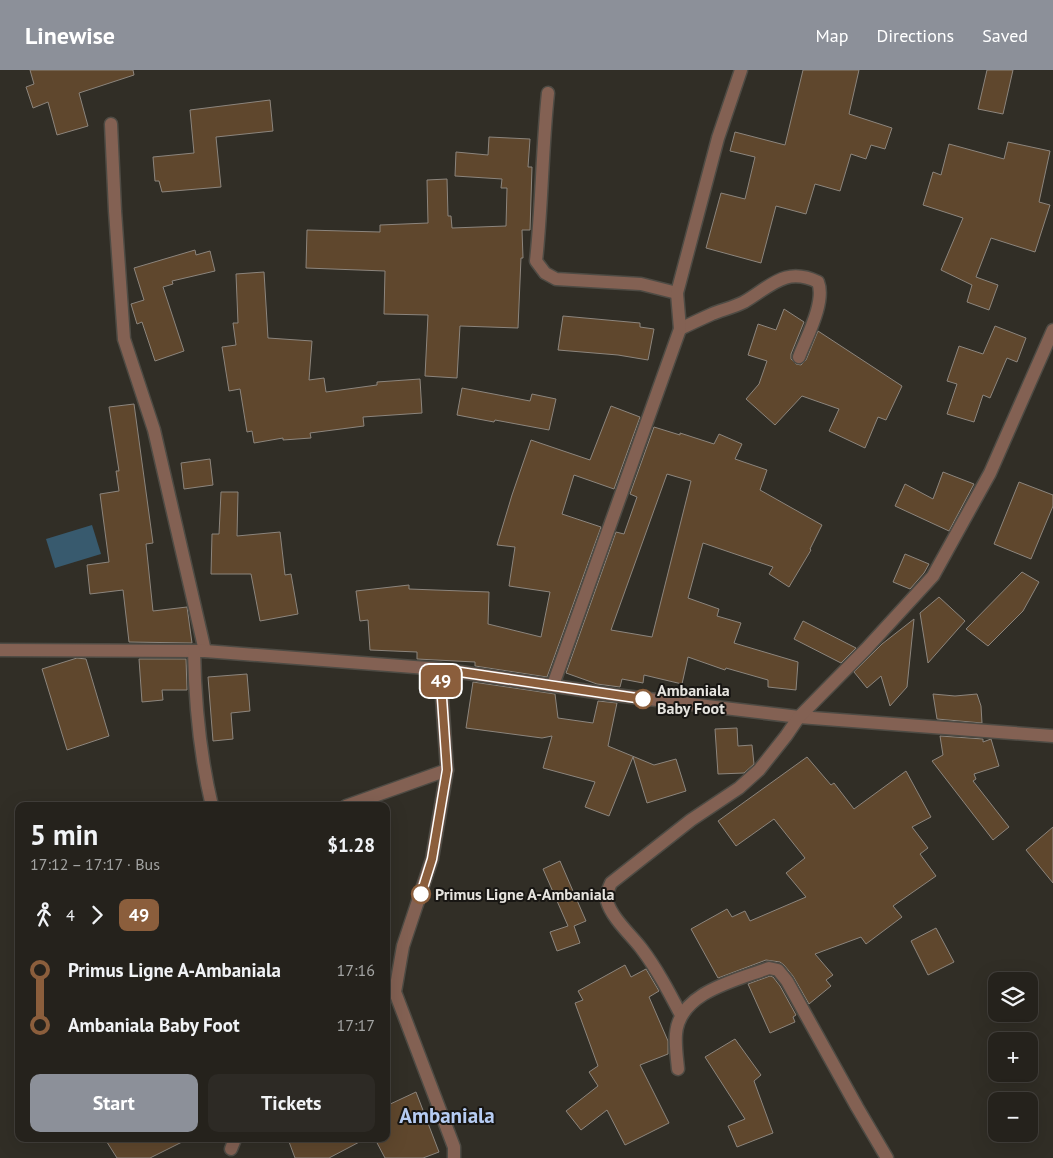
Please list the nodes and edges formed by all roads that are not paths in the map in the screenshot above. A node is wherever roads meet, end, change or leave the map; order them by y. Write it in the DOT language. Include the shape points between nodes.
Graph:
graph roads {
  1 [pos="742,70"];
  2 [pos="548,94"];
  3 [pos="111,124"];
  4 [pos="677,293"];
  5 [pos="680,329"];
  6 [pos="1053,330"];
  7 [pos="799,357"];
  8 [pos="0,650"];
  9 [pos="200,651"];
  10 [pos="440,669"];
  11 [pos="553,685"];
  12 [pos="799,717"];
  13 [pos="1053,736"];
  14 [pos="447,770"];
  15 [pos="211,802"];
  16 [pos="357,802"];
  17 [pos="391,994"];
  18 [pos="681,1015"];
  19 [pos="678,1069"];
  20 [pos="454,1158"];
  21 [pos="887,1158"];
  1 -- 4 [label="street" via="718,138"];
  2 -- 4 [label="street" via="536,261 545,272 556,278 640,284"];
  3 -- 9 [label="street" via="124,339 154,430"];
  4 -- 5 [label="street"];
  5 -- 7 [label="street" via="744,302 779,279 793,276 811,279 818,282 820,295"];
  5 -- 11 [label="street"];
  6 -- 12 [label="street" via="990,473 933,576"];
  8 -- 9 [label="street"];
  9 -- 10 [label="street"];
  9 -- 15 [label="street" via="195,690"];
  10 -- 11 [label="street"];
  10 -- 14 [label="street"];
  11 -- 12 [label="street"];
  12 -- 13 [label="street"];
  12 -- 18 [label="street" via="759,770 618,876 607,892 606,900 614,914 664,981"];
  14 -- 16 [label="street"];
  14 -- 17 [label="street" via="432,859"];
  17 -- 20 [label="street" via="454,1147"];
  18 -- 19 [label="street" via="676,1033"];
  18 -- 21 [label="street" via="707,991 769,968 778,970"];
}
